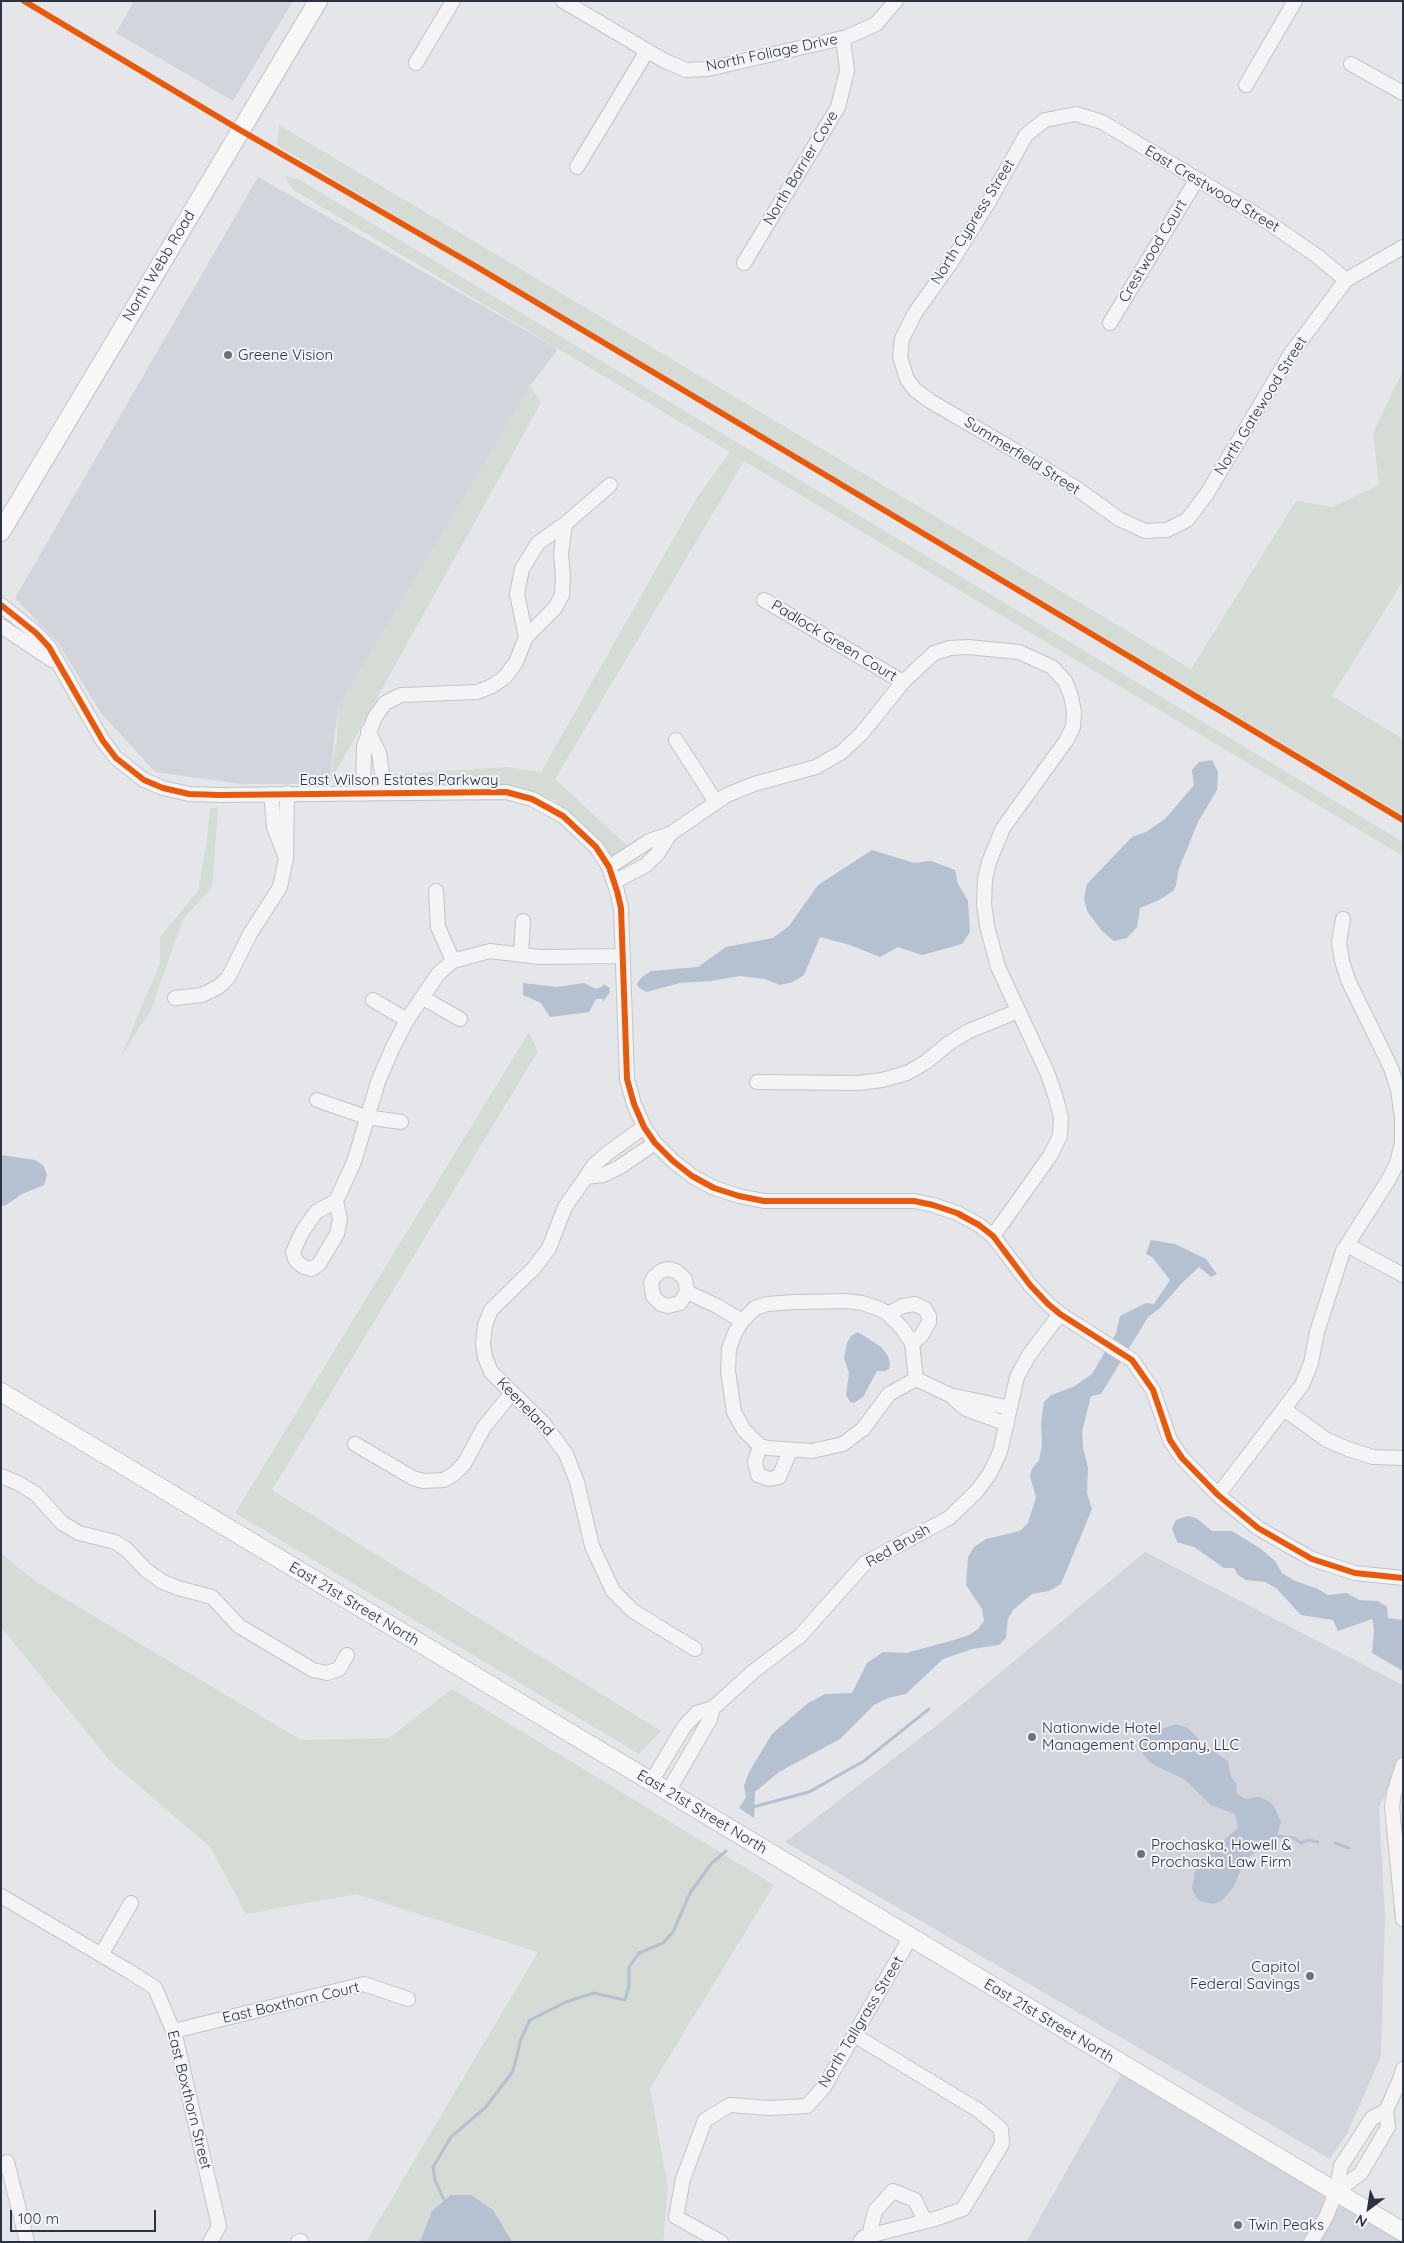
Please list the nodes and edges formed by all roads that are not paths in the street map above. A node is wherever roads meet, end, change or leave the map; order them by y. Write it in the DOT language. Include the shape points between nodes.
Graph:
graph roads {
  1 [pos="318,1"];
  2 [pos="453,1"];
  3 [pos="563,1"];
  4 [pos="896,1"];
  5 [pos="1294,1"];
  6 [pos="844,38"];
  7 [pos="647,51"];
  8 [pos="416,63"];
  9 [pos="1351,64"];
  10 [pos="1246,84"];
  11 [pos="1403,94"];
  12 [pos="1070,115"];
  13 [pos="577,167"];
  14 [pos="1197,180"];
  15 [pos="1403,247"];
  16 [pos="744,263"];
  17 [pos="1346,280"];
  18 [pos="1110,323"];
  19 [pos="900,354"];
  20 [pos="610,485"];
  21 [pos="565,524"];
  22 [pos="1167,530"];
  23 [pos="1,532"];
  24 [pos="764,600"];
  25 [pos="1,605"];
  26 [pos="1,626"];
  27 [pos="526,637"];
  28 [pos="60,666"];
  29 [pos="903,682"];
  30 [pos="368,731"];
  31 [pos="676,740"];
  32 [pos="363,792"];
  33 [pos="385,792"];
  34 [pos="287,793"];
  35 [pos="270,794"];
  36 [pos="716,802"];
  37 [pos="670,834"];
  38 [pos="286,858"];
  39 [pos="609,866"];
  40 [pos="614,882"];
  41 [pos="436,891"];
  42 [pos="1343,919"];
  43 [pos="523,921"];
  44 [pos="521,954"];
  45 [pos="623,956"];
  46 [pos="453,961"];
  47 [pos="175,998"];
  48 [pos="423,998"];
  49 [pos="373,1000"];
  50 [pos="1018,1011"];
  51 [pos="460,1019"];
  52 [pos="408,1020"];
  53 [pos="757,1082"];
  54 [pos="1400,1089"];
  55 [pos="317,1100"];
  56 [pos="366,1117"];
  57 [pos="401,1122"];
  58 [pos="644,1128"];
  59 [pos="655,1144"];
  60 [pos="586,1177"];
  61 [pos="336,1201"];
  62 [pos="993,1236"];
  63 [pos="1347,1245"];
  64 [pos="1403,1275"];
  65 [pos="687,1292"];
  66 [pos="888,1314"];
  67 [pos="1060,1314"];
  68 [pos="742,1321"];
  69 [pos="912,1343"];
  70 [pos="916,1379"];
  71 [pos="1,1392"];
  72 [pos="511,1394"];
  73 [pos="950,1395"];
  74 [pos="1010,1408"];
  75 [pos="1285,1410"];
  76 [pos="1007,1424"];
  77 [pos="355,1444"];
  78 [pos="760,1446"];
  79 [pos="790,1451"];
  80 [pos="1403,1458"];
  81 [pos="1,1476"];
  82 [pos="1218,1495"];
  83 [pos="1403,1578"];
  84 [pos="695,1648"];
  85 [pos="347,1655"];
  86 [pos="713,1708"];
  87 [pos="1403,1766"];
  88 [pos="651,1782"];
  89 [pos="668,1792"];
  90 [pos="1,1896"];
  91 [pos="131,1903"];
  92 [pos="1403,1919"];
  93 [pos="910,1938"];
  94 [pos="101,1955"];
  95 [pos="408,1998"];
  96 [pos="174,2031"];
  97 [pos="854,2035"];
  98 [pos="1403,2069"];
  99 [pos="1386,2111"];
  100 [pos="7,2162"];
  101 [pos="1336,2192"];
  102 [pos="925,2221"];
  103 [pos="1403,2232"];
  104 [pos="865,2239"];
  105 [pos="27,2242"];
  106 [pos="211,2242"];
  107 [pos="722,2242"];
  108 [pos="1311,2242"];
  1 -- 23 [label="main road, North Webb Road"];
  2 -- 8 [label="street"];
  3 -- 7 [label="street, North Foliage Drive"];
  4 -- 6 [label="street, North Foliage Drive" via="876,24"];
  5 -- 10 [label="street"];
  6 -- 7 [label="street, North Foliage Drive" via="708,69 686,70"];
  6 -- 16 [label="street, North Barrier Cove" via="847,72 838,106"];
  7 -- 13 [label="street"];
  9 -- 11 [label="street"];
  12 -- 14 [label="street, East Crestwood Street" via="1102,122"];
  12 -- 19 [label="street, North Cypress Street" via="1045,120 1026,135 950,264 915,313 902,339"];
  14 -- 17 [label="street, East Crestwood Street" via="1262,218"];
  14 -- 18 [label="street, Crestwood Court"];
  15 -- 17 [label="street, North Gatewood Street"];
  17 -- 22 [label="street, North Gatewood Street" via="1290,355 1206,496 1187,520"];
  19 -- 22 [label="street, Summerfield Street" via="907,379 930,401 1076,488 1119,518 1145,530"];
  20 -- 21 [label="street"];
  21 -- 27 [label="street" via="561,553 562,595 555,608"];
  21 -- 27 [label="street" via="538,542 522,569 517,594"];
  24 -- 29 [label="street, Padlock Green Court"];
  25 -- 28 [label="street, East Wilson Estates Parkway" via="36,633"];
  26 -- 28 [label="street, East Wilson Estates Parkway"];
  27 -- 30 [label="street" via="516,662 505,677 492,686 477,692 401,694 385,703"];
  28 -- 35 [label="street, East Wilson Estates Parkway" via="103,741 116,758 144,780 189,794"];
  29 -- 36 [label="street" via="862,733 842,752 816,767 754,784"];
  29 -- 50 [label="street" via="934,653 968,647 1019,652 1052,667 1066,681 1074,712 1073,727 1066,742 1003,828 985,879 987,926 998,967"];
  30 -- 32 [label="street" via="364,746"];
  30 -- 33 [label="street" via="379,753"];
  31 -- 36 [label="street"];
  32 -- 33 [label="street, East Wilson Estates Parkway"];
  32 -- 34 [label="street, East Wilson Estates Parkway"];
  33 -- 39 [label="street, East Wilson Estates Parkway" via="506,792 532,799 580,830"];
  34 -- 35 [label="street, East Wilson Estates Parkway"];
  34 -- 38 [label="street"];
  35 -- 38 [label="street" via="274,827"];
  36 -- 37 [label="street"];
  37 -- 39 [label="street" via="649,842"];
  37 -- 40 [label="street" via="646,865"];
  38 -- 47 [label="street" via="280,887 250,934 228,978 202,995"];
  39 -- 40 [label="street, East Wilson Estates Parkway"];
  40 -- 45 [label="street, East Wilson Estates Parkway" via="621,908"];
  41 -- 46 [label="street" via="438,927"];
  42 -- 54 [label="street" via="1339,942 1348,980"];
  43 -- 44 [label="street"];
  44 -- 45 [label="street" via="539,957"];
  44 -- 46 [label="street" via="490,951"];
  45 -- 58 [label="street, East Wilson Estates Parkway" via="627,1079"];
  46 -- 48 [label="street" via="438,974"];
  48 -- 51 [label="street"];
  48 -- 52 [label="street"];
  49 -- 52 [label="street"];
  50 -- 53 [label="street" via="969,1031 907,1073 882,1080"];
  50 -- 62 [label="street" via="1055,1095 1061,1117 1060,1136 1030,1186"];
  52 -- 56 [label="street" via="381,1074"];
  54 -- 63 [label="street" via="1402,1143 1397,1163"];
  55 -- 56 [label="street"];
  56 -- 57 [label="street"];
  56 -- 61 [label="street" via="354,1162"];
  58 -- 59 [label="street, East Wilson Estates Parkway"];
  58 -- 60 [label="street, Keeneland" via="609,1152"];
  59 -- 60 [label="street" via="618,1168 603,1175"];
  59 -- 62 [label="street, East Wilson Estates Parkway" via="692,1176 714,1188 740,1196 764,1201 914,1201 933,1204 957,1212"];
  60 -- 72 [label="street, Keeneland" via="565,1207 549,1248 534,1268 491,1310 485,1325 485,1358 491,1372"];
  61 -- 61 [label="street" via="316,1212 302,1232 293,1252 296,1261 304,1267 312,1269 319,1264 337,1234 340,1219"];
  62 -- 67 [label="street, East Wilson Estates Parkway" via="1030,1285"];
  63 -- 64 [label="street"];
  63 -- 75 [label="street" via="1334,1276 1311,1362 1302,1385"];
  65 -- 68 [label="street"];
  66 -- 68 [label="street" via="862,1303 795,1302 755,1308"];
  66 -- 69 [label="street"];
  66 -- 69 [label="street" via="914,1304 925,1309 929,1322 921,1336"];
  67 -- 74 [label="street, Red Brush" via="1017,1376"];
  67 -- 82 [label="street, East Wilson Estates Parkway" via="1132,1360 1154,1390 1170,1440 1197,1475"];
  68 -- 78 [label="street" via="729,1349 731,1396 734,1412 744,1430"];
  69 -- 70 [label="street"];
  70 -- 73 [label="street"];
  70 -- 79 [label="street" via="889,1394 863,1429 843,1444 812,1451"];
  71 -- 88 [label="main road, East 21st Street North"];
  72 -- 77 [label="street" via="484,1427 464,1464 444,1480 413,1478"];
  72 -- 84 [label="street, Keeneland" via="544,1424 566,1454 577,1482 592,1546 613,1591 633,1611"];
  73 -- 74 [label="street"];
  73 -- 76 [label="street" via="966,1409"];
  74 -- 76 [label="street, Red Brush"];
  75 -- 80 [label="street" via="1327,1440 1348,1449 1373,1457"];
  75 -- 82 [label="street"];
  76 -- 86 [label="street, Red Brush" via="1000,1452 990,1473 963,1506 948,1518 865,1563 800,1636"];
  78 -- 79 [label="street"];
  78 -- 79 [label="street" via="754,1462 758,1475 769,1479 779,1477"];
  81 -- 85 [label="street" via="36,1494 62,1523 79,1533 115,1542 126,1549 163,1582 212,1597 238,1626 313,1670 327,1673 339,1669"];
  82 -- 83 [label="street, East Wilson Estates Parkway" via="1258,1528 1312,1559 1354,1573"];
  86 -- 88 [label="street, Red Brush" via="697,1713 684,1727"];
  86 -- 89 [label="street, Red Brush" via="710,1719"];
  87 -- 92 [label="street" via="1392,1807"];
  88 -- 89 [label="main road, East 21st Street North"];
  89 -- 93 [label="main road, East 21st Street North"];
  90 -- 94 [label="street, East Boxthorn Street"];
  91 -- 94 [label="street"];
  93 -- 97 [label="street, North Tallgrass Street"];
  93 -- 101 [label="main road, East 21st Street North"];
  94 -- 96 [label="street, East Boxthorn Street" via="154,1988"];
  95 -- 96 [label="street, East Boxthorn Court" via="364,1984"];
  96 -- 106 [label="street, East Boxthorn Street" via="219,2226"];
  97 -- 102 [label="street" via="978,2110 1000,2130 1002,2144 963,2209"];
  97 -- 107 [label="street, North Tallgrass Street" via="824,2087 807,2106 730,2105 705,2120 683,2179 676,2217"];
  98 -- 99 [label="street"];
  99 -- 101 [label="street" via="1372,2118 1341,2166"];
  99 -- 101 [label="street" via="1388,2127 1361,2173"];
  100 -- 105 [label="street"];
  101 -- 103 [label="main road, East 21st Street North"];
  101 -- 108 [label="street"];
  102 -- 104 [label="street"];
  102 -- 104 [label="street" via="915,2200 893,2191 875,2211"];
}
